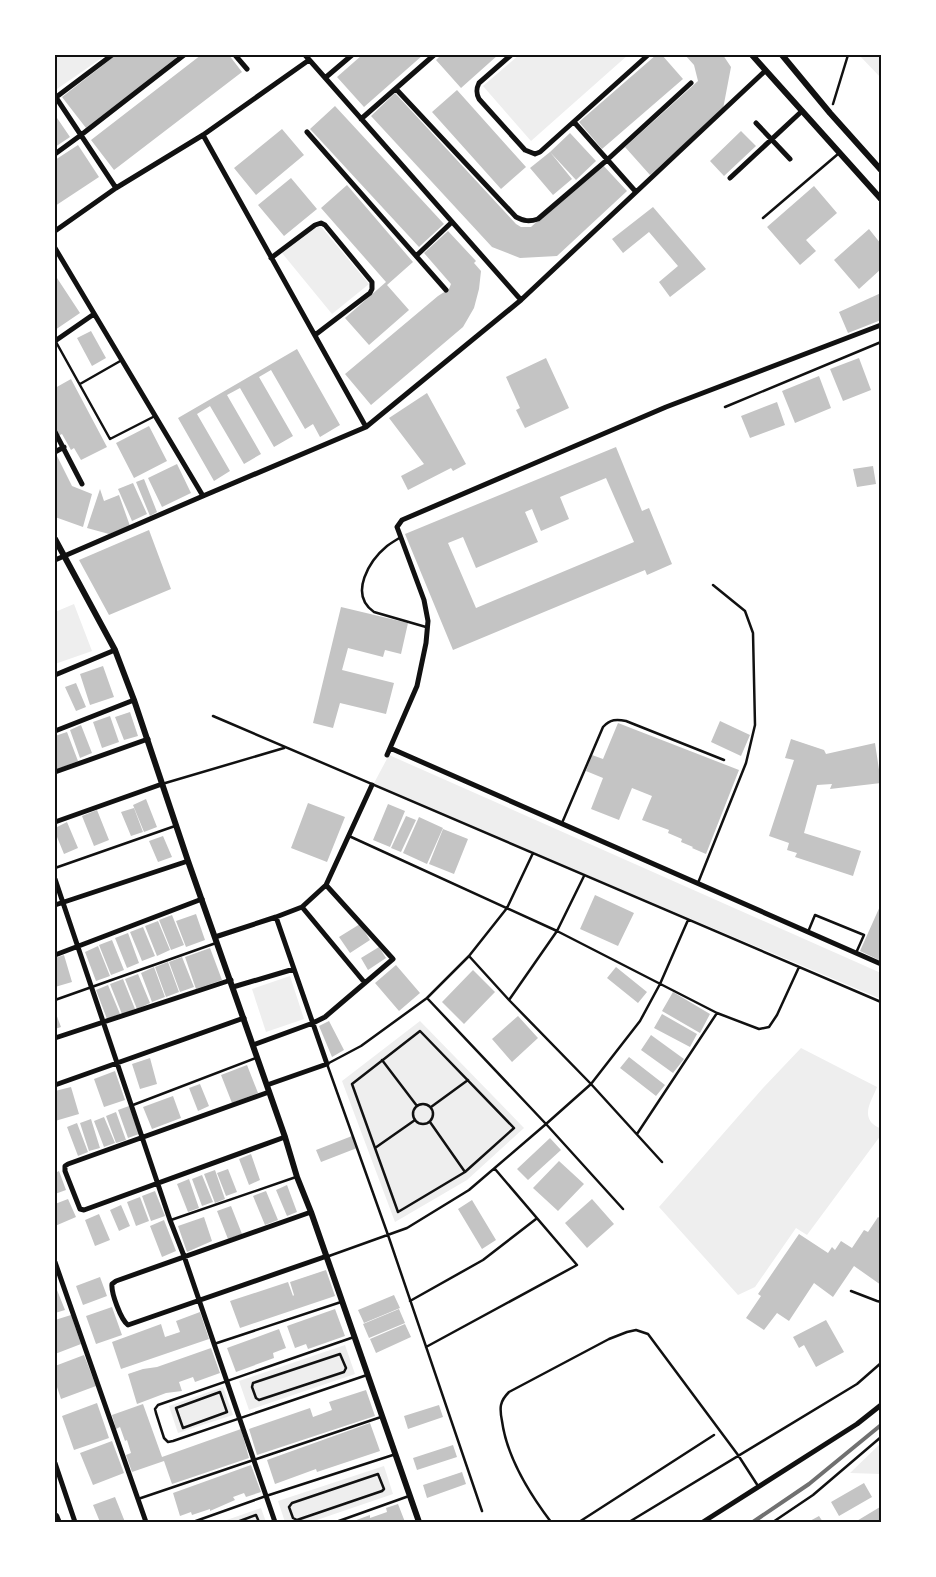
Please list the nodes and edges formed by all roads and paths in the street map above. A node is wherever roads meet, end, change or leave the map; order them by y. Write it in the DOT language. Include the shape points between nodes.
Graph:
graph roads {
  1 [pos="112,55"];
  2 [pos="184,55"];
  3 [pos="235,55"];
  4 [pos="305,55"];
  5 [pos="352,55"];
  6 [pos="434,55"];
  7 [pos="510,55"];
  8 [pos="648,55"];
  9 [pos="752,55"];
  10 [pos="782,55"];
  11 [pos="848,55"];
  12 [pos="309,60"];
  13 [pos="247,69"];
  14 [pos="765,72"];
  15 [pos="325,78"];
  16 [pos="691,83"];
  17 [pos="396,89"];
  18 [pos="55,97"];
  19 [pos="802,111"];
  20 [pos="830,113"];
  21 [pos="361,119"];
  22 [pos="574,122"];
  23 [pos="756,123"];
  24 [pos="307,132"];
  25 [pos="81,135"];
  26 [pos="203,135"];
  27 [pos="772,140"];
  28 [pos="839,153"];
  29 [pos="55,154"];
  30 [pos="790,159"];
  31 [pos="607,160"];
  32 [pos="881,170"];
  33 [pos="730,178"];
  34 [pos="116,188"];
  35 [pos="636,192"];
  36 [pos="881,199"];
  37 [pos="762,218"];
  38 [pos="452,222"];
  39 [pos="55,231"];
  40 [pos="55,248"];
  41 [pos="416,256"];
  42 [pos="271,258"];
  43 [pos="446,290"];
  44 [pos="521,300"];
  45 [pos="94,314"];
  46 [pos="881,325"];
  47 [pos="315,335"];
  48 [pos="55,341"];
  49 [pos="881,342"];
  50 [pos="122,360"];
  51 [pos="80,384"];
  52 [pos="725,407"];
  53 [pos="155,416"];
  54 [pos="366,427"];
  55 [pos="55,432"];
  56 [pos="64,448"];
  57 [pos="55,452"];
  58 [pos="82,484"];
  59 [pos="203,496"];
  60 [pos="400,537"];
  61 [pos="55,539"];
  62 [pos="65,556"];
  63 [pos="55,560"];
  64 [pos="713,585"];
  65 [pos="427,627"];
  66 [pos="115,650"];
  67 [pos="55,675"];
  68 [pos="134,700"];
  69 [pos="213,716"];
  70 [pos="55,731"];
  71 [pos="148,739"];
  72 [pos="285,747"];
  73 [pos="390,748"];
  74 [pos="387,754"];
  75 [pos="724,760"];
  76 [pos="55,772"];
  77 [pos="162,784"];
  78 [pos="372,785"];
  79 [pos="55,822"];
  80 [pos="562,823"];
  81 [pos="176,826"];
  82 [pos="350,836"];
  83 [pos="533,854"];
  84 [pos="188,861"];
  85 [pos="55,868"];
  86 [pos="585,876"];
  87 [pos="55,879"];
  88 [pos="698,883"];
  89 [pos="326,885"];
  90 [pos="202,899"];
  91 [pos="63,903"];
  92 [pos="55,905"];
  93 [pos="302,907"];
  94 [pos="507,908"];
  95 [pos="276,917"];
  96 [pos="688,920"];
  97 [pos="557,931"];
  98 [pos="808,932"];
  99 [pos="216,940"];
  100 [pos="78,946"];
  101 [pos="856,953"];
  102 [pos="55,954"];
  103 [pos="469,956"];
  104 [pos="881,964"];
  105 [pos="799,967"];
  106 [pos="294,969"];
  107 [pos="365,983"];
  108 [pos="232,984"];
  109 [pos="660,984"];
  110 [pos="92,987"];
  111 [pos="427,998"];
  112 [pos="55,1000"];
  113 [pos="509,1000"];
  114 [pos="881,1002"];
  115 [pos="717,1013"];
  116 [pos="244,1018"];
  117 [pos="104,1022"];
  118 [pos="312,1023"];
  119 [pos="55,1038"];
  120 [pos="253,1045"];
  121 [pos="258,1058"];
  122 [pos="382,1060"];
  123 [pos="118,1063"];
  124 [pos="327,1064"];
  125 [pos="468,1080"];
  126 [pos="591,1084"];
  127 [pos="55,1085"];
  128 [pos="268,1089"];
  129 [pos="132,1106"];
  130 [pos="417,1106"];
  131 [pos="431,1107"];
  132 [pos="415,1120"];
  133 [pos="430,1122"];
  134 [pos="546,1124"];
  135 [pos="637,1134"];
  136 [pos="143,1137"];
  137 [pos="285,1137"];
  138 [pos="375,1149"];
  139 [pos="662,1162"];
  140 [pos="494,1168"];
  141 [pos="465,1172"];
  142 [pos="297,1177"];
  143 [pos="158,1182"];
  144 [pos="623,1209"];
  145 [pos="312,1212"];
  146 [pos="536,1219"];
  147 [pos="170,1220"];
  148 [pos="388,1235"];
  149 [pos="184,1256"];
  150 [pos="327,1256"];
  151 [pos="55,1262"];
  152 [pos="851,1291"];
  153 [pos="199,1300"];
  154 [pos="343,1301"];
  155 [pos="410,1301"];
  156 [pos="881,1302"];
  157 [pos="355,1336"];
  158 [pos="214,1344"];
  159 [pos="426,1347"];
  160 [pos="881,1363"];
  161 [pos="368,1374"];
  162 [pos="227,1381"];
  163 [pos="253,1383"];
  164 [pos="881,1405"];
  165 [pos="178,1406"];
  166 [pos="383,1416"];
  167 [pos="240,1418"];
  168 [pos="720,1431"];
  169 [pos="881,1437"];
  170 [pos="396,1454"];
  171 [pos="738,1456"];
  172 [pos="253,1460"];
  173 [pos="55,1463"];
  174 [pos="759,1488"];
  175 [pos="410,1495"];
  176 [pos="266,1496"];
  177 [pos="138,1499"];
  178 [pos="292,1503"];
  179 [pos="482,1511"];
  180 [pos="55,1518"];
  181 [pos="57,1522"];
  182 [pos="76,1522"];
  183 [pos="146,1522"];
  184 [pos="193,1522"];
  185 [pos="237,1522"];
  186 [pos="259,1522"];
  187 [pos="275,1522"];
  188 [pos="336,1522"];
  189 [pos="419,1522"];
  190 [pos="552,1522"];
  191 [pos="579,1522"];
  192 [pos="629,1522"];
  193 [pos="703,1522"];
  194 [pos="772,1522"];
  1 -- 18 [label="street"];
  2 -- 25 [label="street"];
  3 -- 13 [label="street"];
  4 -- 12 [label="street"];
  5 -- 15 [label="street"];
  6 -- 17 [label="street"];
  7 -- 22 [label="street" via="476,89 479,99 525,150 535,154 540,152"];
  8 -- 22 [label="street"];
  9 -- 14 [label="street"];
  10 -- 20 [label="street"];
  11 -- 20 [label="path"];
  12 -- 15 [label="street"];
  12 -- 26 [label="street"];
  14 -- 19 [label="street"];
  14 -- 35 [label="street"];
  15 -- 21 [label="street"];
  16 -- 31 [label="street"];
  17 -- 21 [label="street"];
  17 -- 31 [label="street" via="523,221 538,219"];
  18 -- 25 [label="street"];
  19 -- 27 [label="street"];
  19 -- 28 [label="street"];
  20 -- 32 [label="street"];
  21 -- 38 [label="street"];
  22 -- 31 [label="street"];
  23 -- 27 [label="street"];
  24 -- 41 [label="street"];
  25 -- 29 [label="street"];
  25 -- 34 [label="street"];
  26 -- 34 [label="street"];
  26 -- 42 [label="street"];
  27 -- 30 [label="street"];
  27 -- 33 [label="street"];
  28 -- 36 [label="street"];
  28 -- 37 [label="lane"];
  31 -- 35 [label="street"];
  34 -- 39 [label="street"];
  35 -- 44 [label="street"];
  38 -- 41 [label="street"];
  38 -- 44 [label="street"];
  40 -- 45 [label="street"];
  41 -- 43 [label="street"];
  42 -- 47 [label="street"];
  42 -- 47 [label="street" via="321,223 372,282 370,293"];
  44 -- 54 [label="street"];
  45 -- 48 [label="street"];
  45 -- 50 [label="street"];
  46 -- 60 [label="street" via="666,407 413,514 397,527"];
  47 -- 54 [label="street"];
  48 -- 51 [label="lane"];
  49 -- 52 [label="lane"];
  50 -- 51 [label="lane"];
  50 -- 53 [label="street"];
  51 -- 53 [label="lane" via="110,439"];
  53 -- 59 [label="street"];
  54 -- 59 [label="street"];
  55 -- 56 [label="street"];
  56 -- 57 [label="street"];
  56 -- 58 [label="street"];
  59 -- 62 [label="street"];
  60 -- 65 [label="street" via="424,600"];
  60 -- 65 [label="lane" via="386,547 367,571 362,584 363,597 374,612"];
  61 -- 62 [label="street"];
  62 -- 63 [label="street"];
  62 -- 66 [label="street"];
  64 -- 88 [label="lane" via="745,611 753,633 755,725 746,763"];
  65 -- 73 [label="street" via="416,686"];
  66 -- 67 [label="street"];
  66 -- 68 [label="street"];
  68 -- 70 [label="street"];
  68 -- 71 [label="street"];
  69 -- 72 [label="lane"];
  71 -- 76 [label="street"];
  71 -- 77 [label="street"];
  72 -- 77 [label="lane"];
  72 -- 78 [label="lane"];
  73 -- 74 [label="street"];
  73 -- 80 [label="street"];
  75 -- 80 [label="lane" via="626,722 607,722"];
  77 -- 79 [label="street"];
  77 -- 81 [label="street"];
  78 -- 82 [label="street"];
  78 -- 83 [label="lane"];
  80 -- 88 [label="street"];
  81 -- 84 [label="street"];
  81 -- 85 [label="lane"];
  82 -- 89 [label="street"];
  82 -- 94 [label="lane"];
  83 -- 86 [label="lane"];
  83 -- 94 [label="lane"];
  84 -- 90 [label="street"];
  84 -- 91 [label="street"];
  86 -- 96 [label="lane"];
  86 -- 97 [label="lane"];
  87 -- 91 [label="street"];
  88 -- 98 [label="street"];
  89 -- 93 [label="street"];
  89 -- 107 [label="street" via="393,959"];
  90 -- 99 [label="street"];
  90 -- 100 [label="street"];
  91 -- 92 [label="street"];
  91 -- 100 [label="street"];
  93 -- 95 [label="street"];
  93 -- 107 [label="street"];
  94 -- 97 [label="lane"];
  94 -- 103 [label="lane"];
  95 -- 99 [label="street"];
  95 -- 106 [label="street"];
  96 -- 105 [label="lane"];
  96 -- 109 [label="lane"];
  97 -- 109 [label="lane"];
  97 -- 113 [label="lane"];
  98 -- 101 [label="street"];
  98 -- 101 [label="lane" via="815,915 864,935"];
  99 -- 108 [label="street"];
  99 -- 110 [label="lane"];
  100 -- 102 [label="street"];
  100 -- 110 [label="street"];
  101 -- 104 [label="street"];
  103 -- 111 [label="lane"];
  103 -- 113 [label="lane"];
  105 -- 114 [label="lane"];
  105 -- 115 [label="lane" via="769,1027 759,1029"];
  106 -- 108 [label="street"];
  106 -- 118 [label="street"];
  107 -- 118 [label="street"];
  108 -- 116 [label="street"];
  108 -- 117 [label="street"];
  109 -- 115 [label="lane"];
  109 -- 126 [label="lane" via="640,1021"];
  110 -- 112 [label="lane"];
  110 -- 117 [label="street"];
  111 -- 124 [label="lane" via="361,1046"];
  111 -- 134 [label="lane"];
  113 -- 126 [label="lane"];
  115 -- 135 [label="lane"];
  116 -- 120 [label="street"];
  116 -- 123 [label="street"];
  117 -- 119 [label="street"];
  117 -- 123 [label="street"];
  118 -- 120 [label="street"];
  118 -- 124 [label="street"];
  120 -- 121 [label="street"];
  121 -- 128 [label="street"];
  121 -- 129 [label="lane"];
  122 -- 125 [label="path" via="420,1031"];
  122 -- 130 [label="path"];
  122 -- 138 [label="path" via="352,1084"];
  123 -- 127 [label="street"];
  123 -- 129 [label="street"];
  124 -- 128 [label="street"];
  124 -- 148 [label="lane"];
  125 -- 131 [label="path"];
  125 -- 141 [label="path" via="514,1128"];
  126 -- 134 [label="lane"];
  126 -- 135 [label="lane"];
  128 -- 136 [label="street"];
  128 -- 137 [label="street"];
  129 -- 136 [label="street"];
  130 -- 131 [label="path"];
  130 -- 132 [label="path" via="413,1112"];
  131 -- 133 [label="path" via="433,1115"];
  132 -- 133 [label="path" via="422,1124"];
  132 -- 138 [label="path"];
  133 -- 141 [label="path"];
  134 -- 140 [label="lane"];
  134 -- 144 [label="lane"];
  135 -- 139 [label="lane"];
  136 -- 143 [label="street"];
  136 -- 143 [label="street" via="68,1164 65,1171 82,1210"];
  137 -- 142 [label="street"];
  137 -- 143 [label="street"];
  138 -- 141 [label="path" via="398,1212"];
  140 -- 146 [label="lane"];
  140 -- 148 [label="lane" via="469,1190 407,1228"];
  142 -- 145 [label="street"];
  142 -- 147 [label="lane"];
  143 -- 147 [label="street"];
  145 -- 149 [label="street"];
  145 -- 150 [label="street"];
  146 -- 155 [label="lane" via="482,1260"];
  146 -- 159 [label="lane" via="577,1265"];
  147 -- 149 [label="street"];
  148 -- 150 [label="lane"];
  148 -- 155 [label="lane"];
  149 -- 153 [label="street"];
  149 -- 153 [label="street" via="116,1281 112,1290 123,1321 128,1325"];
  150 -- 153 [label="street"];
  150 -- 154 [label="street"];
  151 -- 177 [label="street"];
  152 -- 156 [label="lane"];
  153 -- 158 [label="street"];
  154 -- 157 [label="street"];
  154 -- 158 [label="lane"];
  155 -- 159 [label="lane"];
  157 -- 161 [label="street"];
  157 -- 162 [label="lane"];
  158 -- 162 [label="street"];
  159 -- 179 [label="lane"];
  160 -- 171 [label="lane" via="856,1384"];
  161 -- 166 [label="street"];
  161 -- 167 [label="lane"];
  162 -- 167 [label="street"];
  162 -- 167 [label="lane" via="158,1405 156,1413 164,1438 168,1442 173,1441"];
  163 -- 163 [label="path" via="340,1354 346,1368 344,1372 259,1400"];
  164 -- 174 [label="street"];
  165 -- 165 [label="path" via="220,1392 227,1412 183,1428 176,1410"];
  166 -- 170 [label="street"];
  166 -- 172 [label="lane"];
  167 -- 172 [label="street"];
  168 -- 171 [label="lane"];
  168 -- 190 [label="lane" via="648,1334 636,1330 609,1339 509,1392 501,1405 509,1450 526,1485"];
  168 -- 191 [label="path"];
  169 -- 194 [label="path" via="813,1495"];
  170 -- 175 [label="street"];
  170 -- 176 [label="lane"];
  171 -- 174 [label="lane"];
  171 -- 192 [label="lane"];
  172 -- 176 [label="street"];
  172 -- 177 [label="lane"];
  173 -- 182 [label="street"];
  174 -- 193 [label="street"];
  175 -- 188 [label="lane"];
  175 -- 189 [label="street"];
  176 -- 184 [label="lane"];
  176 -- 187 [label="street"];
  177 -- 183 [label="street"];
  178 -- 178 [label="path" via="378,1474 384,1488 382,1492 297,1520 290,1506"];
  180 -- 181 [label="main road"];
  185 -- 186 [label="path" via="256,1515"];
}
